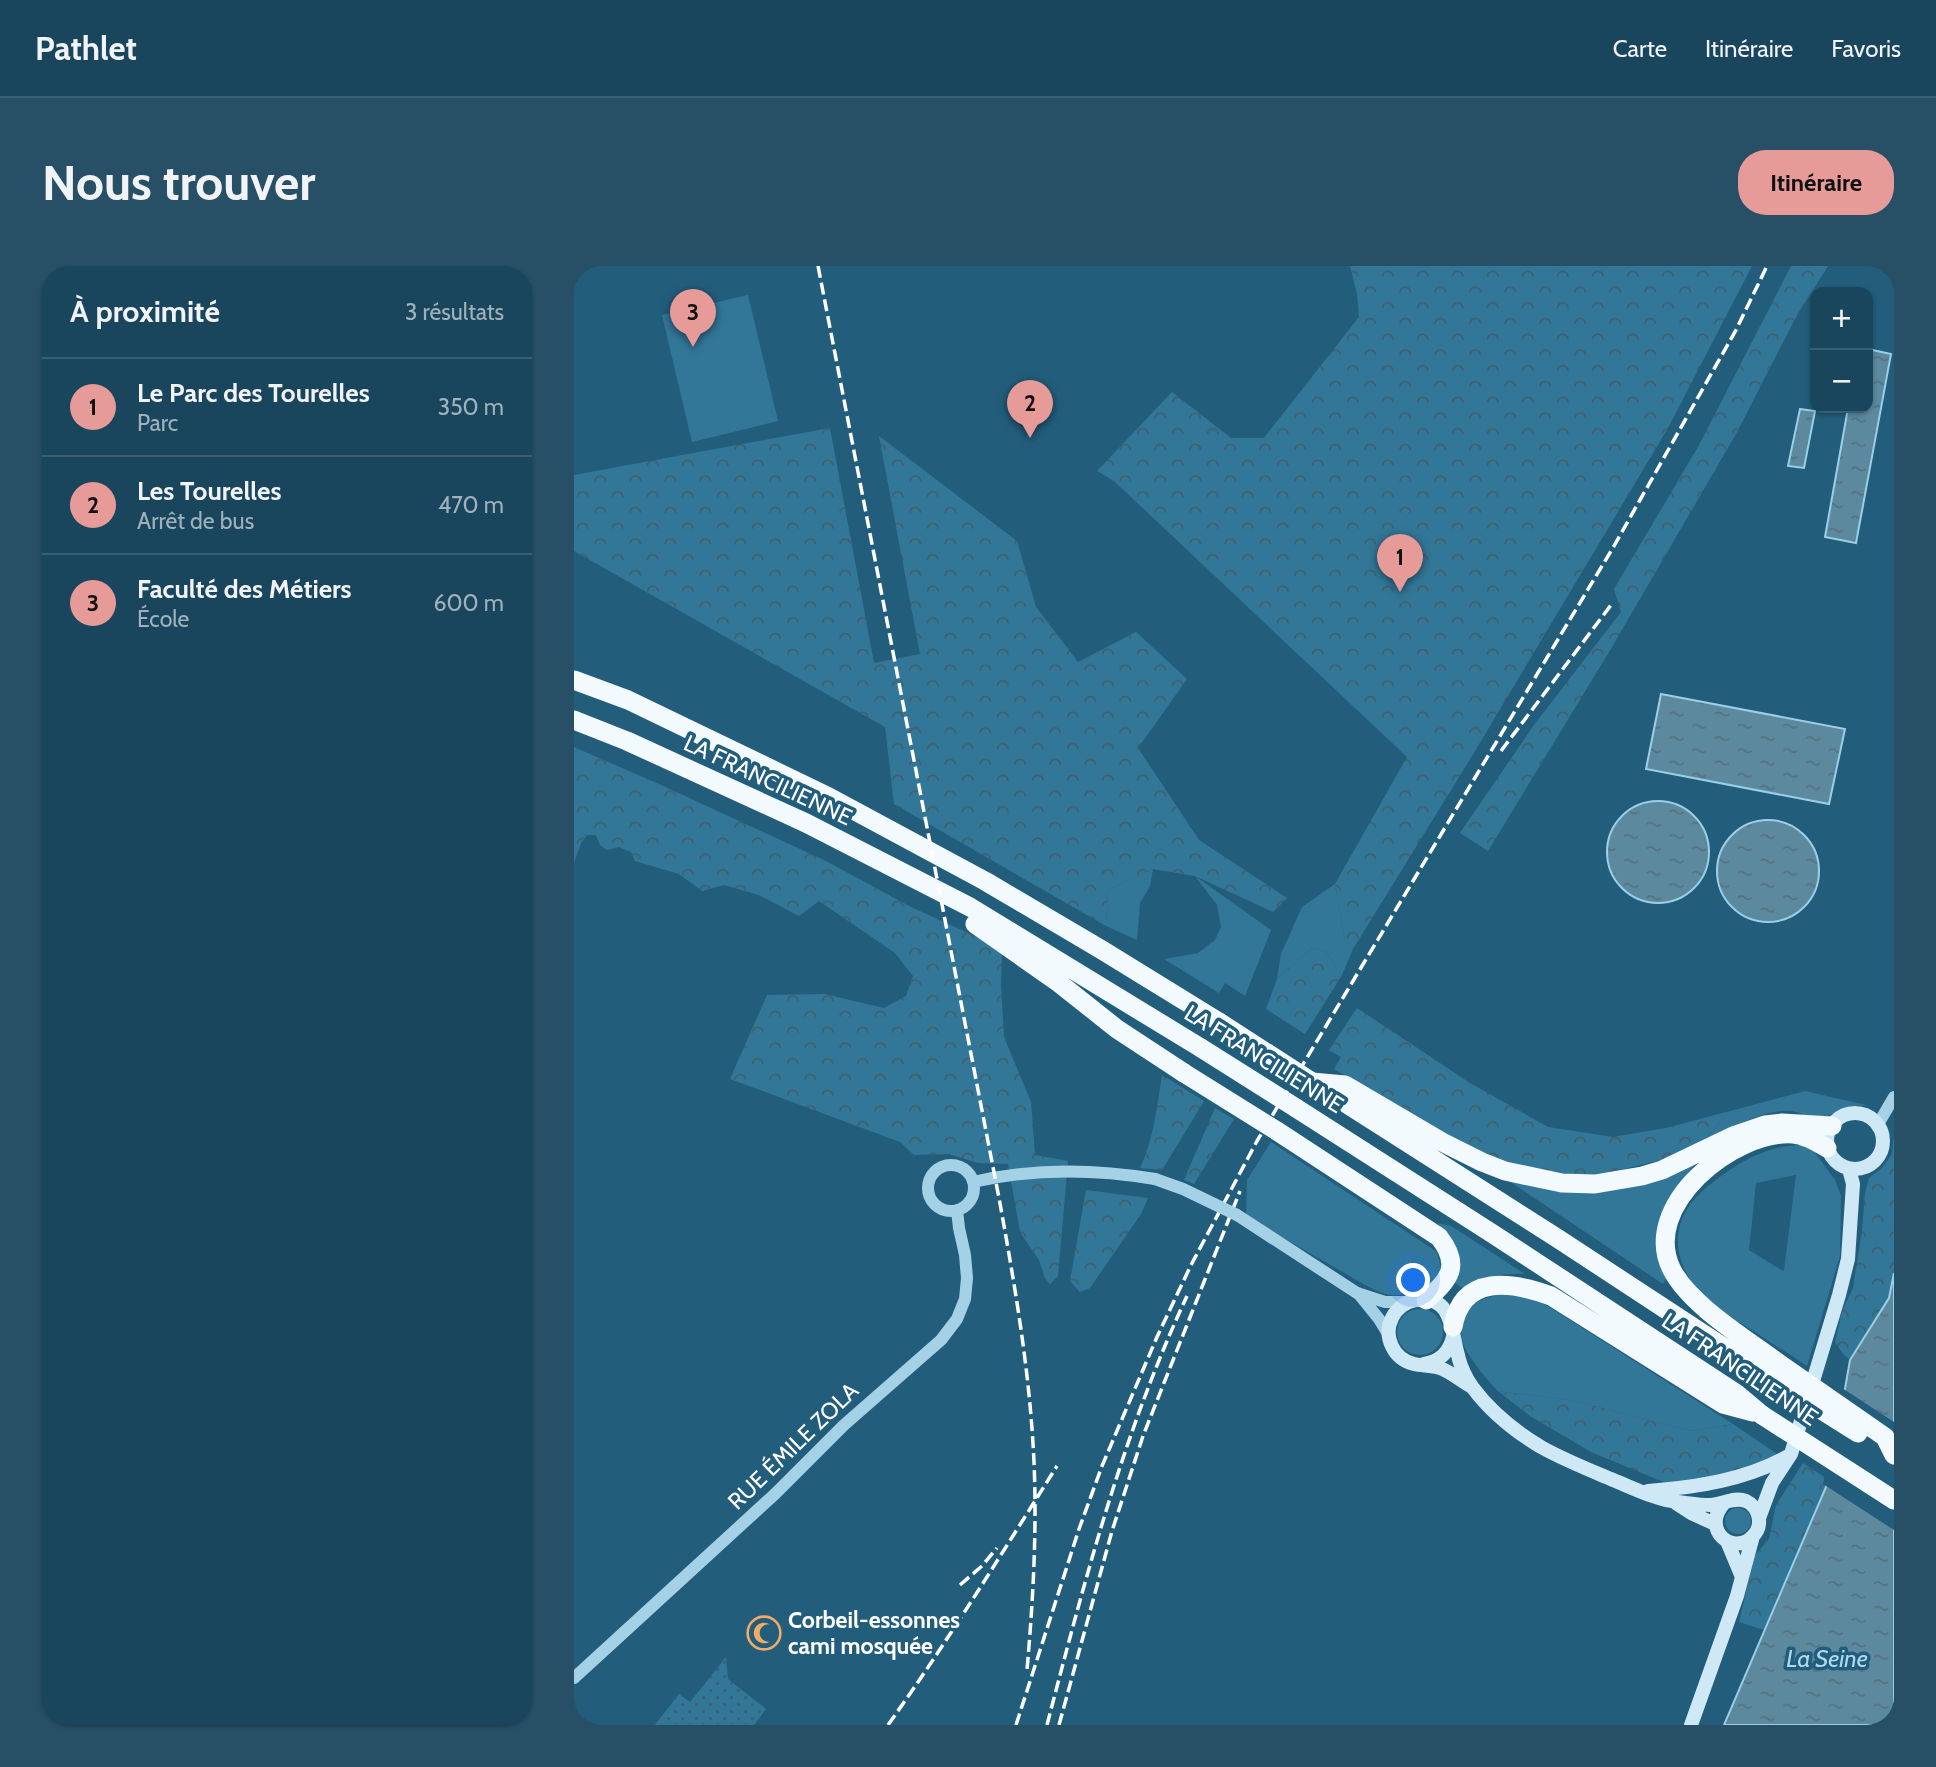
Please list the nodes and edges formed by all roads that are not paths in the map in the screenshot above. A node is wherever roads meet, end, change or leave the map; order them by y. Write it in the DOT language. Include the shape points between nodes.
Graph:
graph roads {
  1 [pos="574,680"];
  2 [pos="574,720"];
  3 [pos="902,873"];
  4 [pos="1312,1082"];
  5 [pos="1894,1097"];
  6 [pos="1832,1126"];
  7 [pos="1877,1126"];
  8 [pos="1827,1148"];
  9 [pos="1849,1169"];
  10 [pos="973,1182"];
  11 [pos="957,1210"];
  12 [pos="1357,1293"];
  13 [pos="1416,1301"];
  14 [pos="1453,1332"];
  15 [pos="1388,1334"];
  16 [pos="1424,1364"];
  17 [pos="1775,1370"];
  18 [pos="1472,1387"];
  19 [pos="1762,1415"];
  20 [pos="1791,1454"];
  21 [pos="1894,1456"];
  22 [pos="1772,1483"];
  23 [pos="1639,1491"];
  24 [pos="1741,1499"];
  25 [pos="1894,1500"];
  26 [pos="1674,1502"];
  27 [pos="1724,1503"];
  28 [pos="1759,1518"];
  29 [pos="1715,1524"];
  30 [pos="1753,1536"];
  31 [pos="1727,1541"];
  32 [pos="1742,1577"];
  33 [pos="574,1678"];
  34 [pos="1691,1725"];
  1 -- 4 [label="highway, LA FRANCILIENNE, bridge" via="628,700 829,797 985,881"];
  2 -- 3 [label="highway, LA FRANCILIENNE" via="806,822"];
  3 -- 13 [label="highway, bridge" via="1050,976 1117,1029 1439,1237 1450,1254 1450,1272 1443,1286"];
  3 -- 19 [label="highway, LA FRANCILIENNE, bridge" via="970,907 1201,1048 1493,1234"];
  4 -- 6 [label="highway" via="1345,1085 1482,1162 1562,1183 1595,1184 1642,1176 1765,1125"];
  4 -- 17 [label="highway, LA FRANCILIENNE"];
  5 -- 7 [label="street"];
  6 -- 7 [label="main road" via="1839,1118 1860,1114"];
  6 -- 8 [label="main road"];
  7 -- 9 [label="main road" via="1882,1135 1878,1157 1859,1169"];
  8 -- 9 [label="main road"];
  8 -- 17 [label="highway" via="1795,1134 1766,1137 1740,1147 1690,1183 1666,1235 1672,1270 1684,1287"];
  9 -- 20 [label="main road" via="1853,1184 1847,1259"];
  10 -- 11 [label="street" via="969,1203"];
  10 -- 11 [label="street" via="970,1174 956,1166 947,1165 933,1173 930,1198 944,1210"];
  10 -- 12 [label="street, bridge" via="1018,1173 1077,1171 1155,1179 1237,1216"];
  11 -- 33 [label="street, RUE ÉMILE ZOLA" via="965,1255 965,1299 941,1340"];
  12 -- 13 [label="street" via="1385,1302"];
  12 -- 15 [label="street"];
  13 -- 14 [label="main road" via="1444,1309"];
  13 -- 15 [label="main road" via="1393,1315"];
  14 -- 16 [label="main road" via="1446,1353"];
  14 -- 18 [label="main road" via="1458,1359"];
  14 -- 19 [label="highway" via="1455,1312 1478,1290 1501,1285 1529,1288 1551,1296 1723,1404"];
  15 -- 16 [label="main road" via="1404,1360"];
  16 -- 18 [label="main road"];
  17 -- 21 [label="highway, bridge" via="1885,1437"];
  18 -- 23 [label="main road" via="1510,1425 1540,1446"];
  19 -- 25 [label="highway, LA FRANCILIENNE, bridge"];
  20 -- 22 [label="main road"];
  20 -- 23 [label="main road" via="1738,1477"];
  22 -- 24 [label="main road"];
  22 -- 28 [label="main road"];
  23 -- 26 [label="main road"];
  24 -- 27 [label="main road"];
  24 -- 28 [label="main road" via="1752,1504"];
  26 -- 27 [label="main road"];
  26 -- 29 [label="main road"];
  27 -- 29 [label="main road"];
  28 -- 30 [label="main road"];
  29 -- 31 [label="main road"];
  30 -- 31 [label="main road" via="1740,1543"];
  30 -- 32 [label="main road"];
  31 -- 32 [label="main road"];
  32 -- 34 [label="main road"];
}
